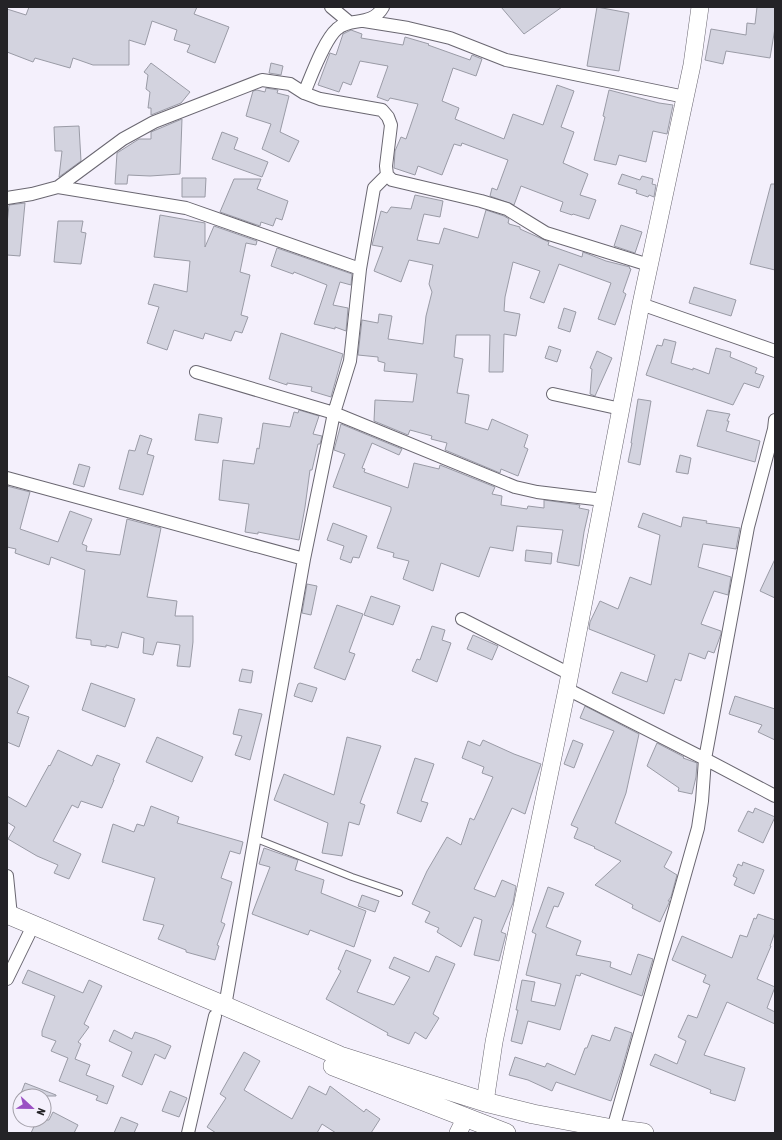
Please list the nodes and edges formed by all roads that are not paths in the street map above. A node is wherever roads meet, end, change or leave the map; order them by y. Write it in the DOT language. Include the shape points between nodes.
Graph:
graph roads {
  1 [pos="331,7"];
  2 [pos="383,7"];
  3 [pos="700,7"];
  4 [pos="364,21"];
  5 [pos="349,22"];
  6 [pos="304,93"];
  7 [pos="685,97"];
  8 [pos="387,176"];
  9 [pos="58,187"];
  10 [pos="7,198"];
  11 [pos="650,265"];
  12 [pos="360,269"];
  13 [pos="641,304"];
  14 [pos="775,351"];
  15 [pos="196,372"];
  16 [pos="553,394"];
  17 [pos="621,409"];
  18 [pos="334,413"];
  19 [pos="775,420"];
  20 [pos="7,478"];
  21 [pos="603,500"];
  22 [pos="304,559"];
  23 [pos="462,619"];
  24 [pos="569,681"];
  25 [pos="705,759"];
  26 [pos="775,796"];
  27 [pos="254,838"];
  28 [pos="7,876"];
  29 [pos="399,893"];
  30 [pos="8,918"];
  31 [pos="29,934"];
  32 [pos="7,979"];
  33 [pos="220,1011"];
  34 [pos="484,1102"];
  35 [pos="462,1125"];
  36 [pos="613,1129"];
  37 [pos="188,1133"];
  38 [pos="506,1133"];
  39 [pos="644,1133"];
  1 -- 5 [label="street"];
  2 -- 4 [label="street" via="380,12"];
  3 -- 7 [label="street"];
  4 -- 5 [label="street"];
  4 -- 7 [label="street" via="450,38 506,60"];
  5 -- 6 [label="street" via="336,29 324,48"];
  6 -- 8 [label="street" via="320,99 382,110 391,125"];
  6 -- 9 [label="street" via="290,84 262,80 154,122 123,139"];
  7 -- 11 [label="street"];
  8 -- 11 [label="street" via="392,180 506,209 546,233"];
  8 -- 12 [label="street" via="374,188"];
  9 -- 10 [label="street"];
  9 -- 12 [label="street" via="186,208"];
  11 -- 13 [label="street"];
  12 -- 18 [label="street" via="350,361"];
  13 -- 14 [label="street"];
  13 -- 17 [label="street"];
  15 -- 18 [label="street"];
  16 -- 17 [label="street"];
  17 -- 21 [label="street"];
  18 -- 21 [label="street" via="515,487"];
  18 -- 22 [label="street"];
  19 -- 25 [label="street" via="748,527"];
  20 -- 22 [label="street"];
  21 -- 24 [label="street"];
  22 -- 27 [label="street"];
  23 -- 24 [label="street"];
  24 -- 25 [label="street"];
  24 -- 34 [label="street" via="494,1042"];
  25 -- 26 [label="street"];
  25 -- 36 [label="street" via="698,828"];
  27 -- 29 [label="lane"];
  27 -- 33 [label="street"];
  28 -- 30 [label="street"];
  30 -- 31 [label="main road"];
  30 -- 33 [label="main road"];
  31 -- 32 [label="street"];
  31 -- 33 [label="main road"];
  33 -- 34 [label="main road" via="340,1056"];
  33 -- 35 [label="main road" via="332,1066"];
  33 -- 37 [label="street"];
  34 -- 36 [label="main road"];
  35 -- 38 [label="main road"];
  36 -- 39 [label="main road"];
}
